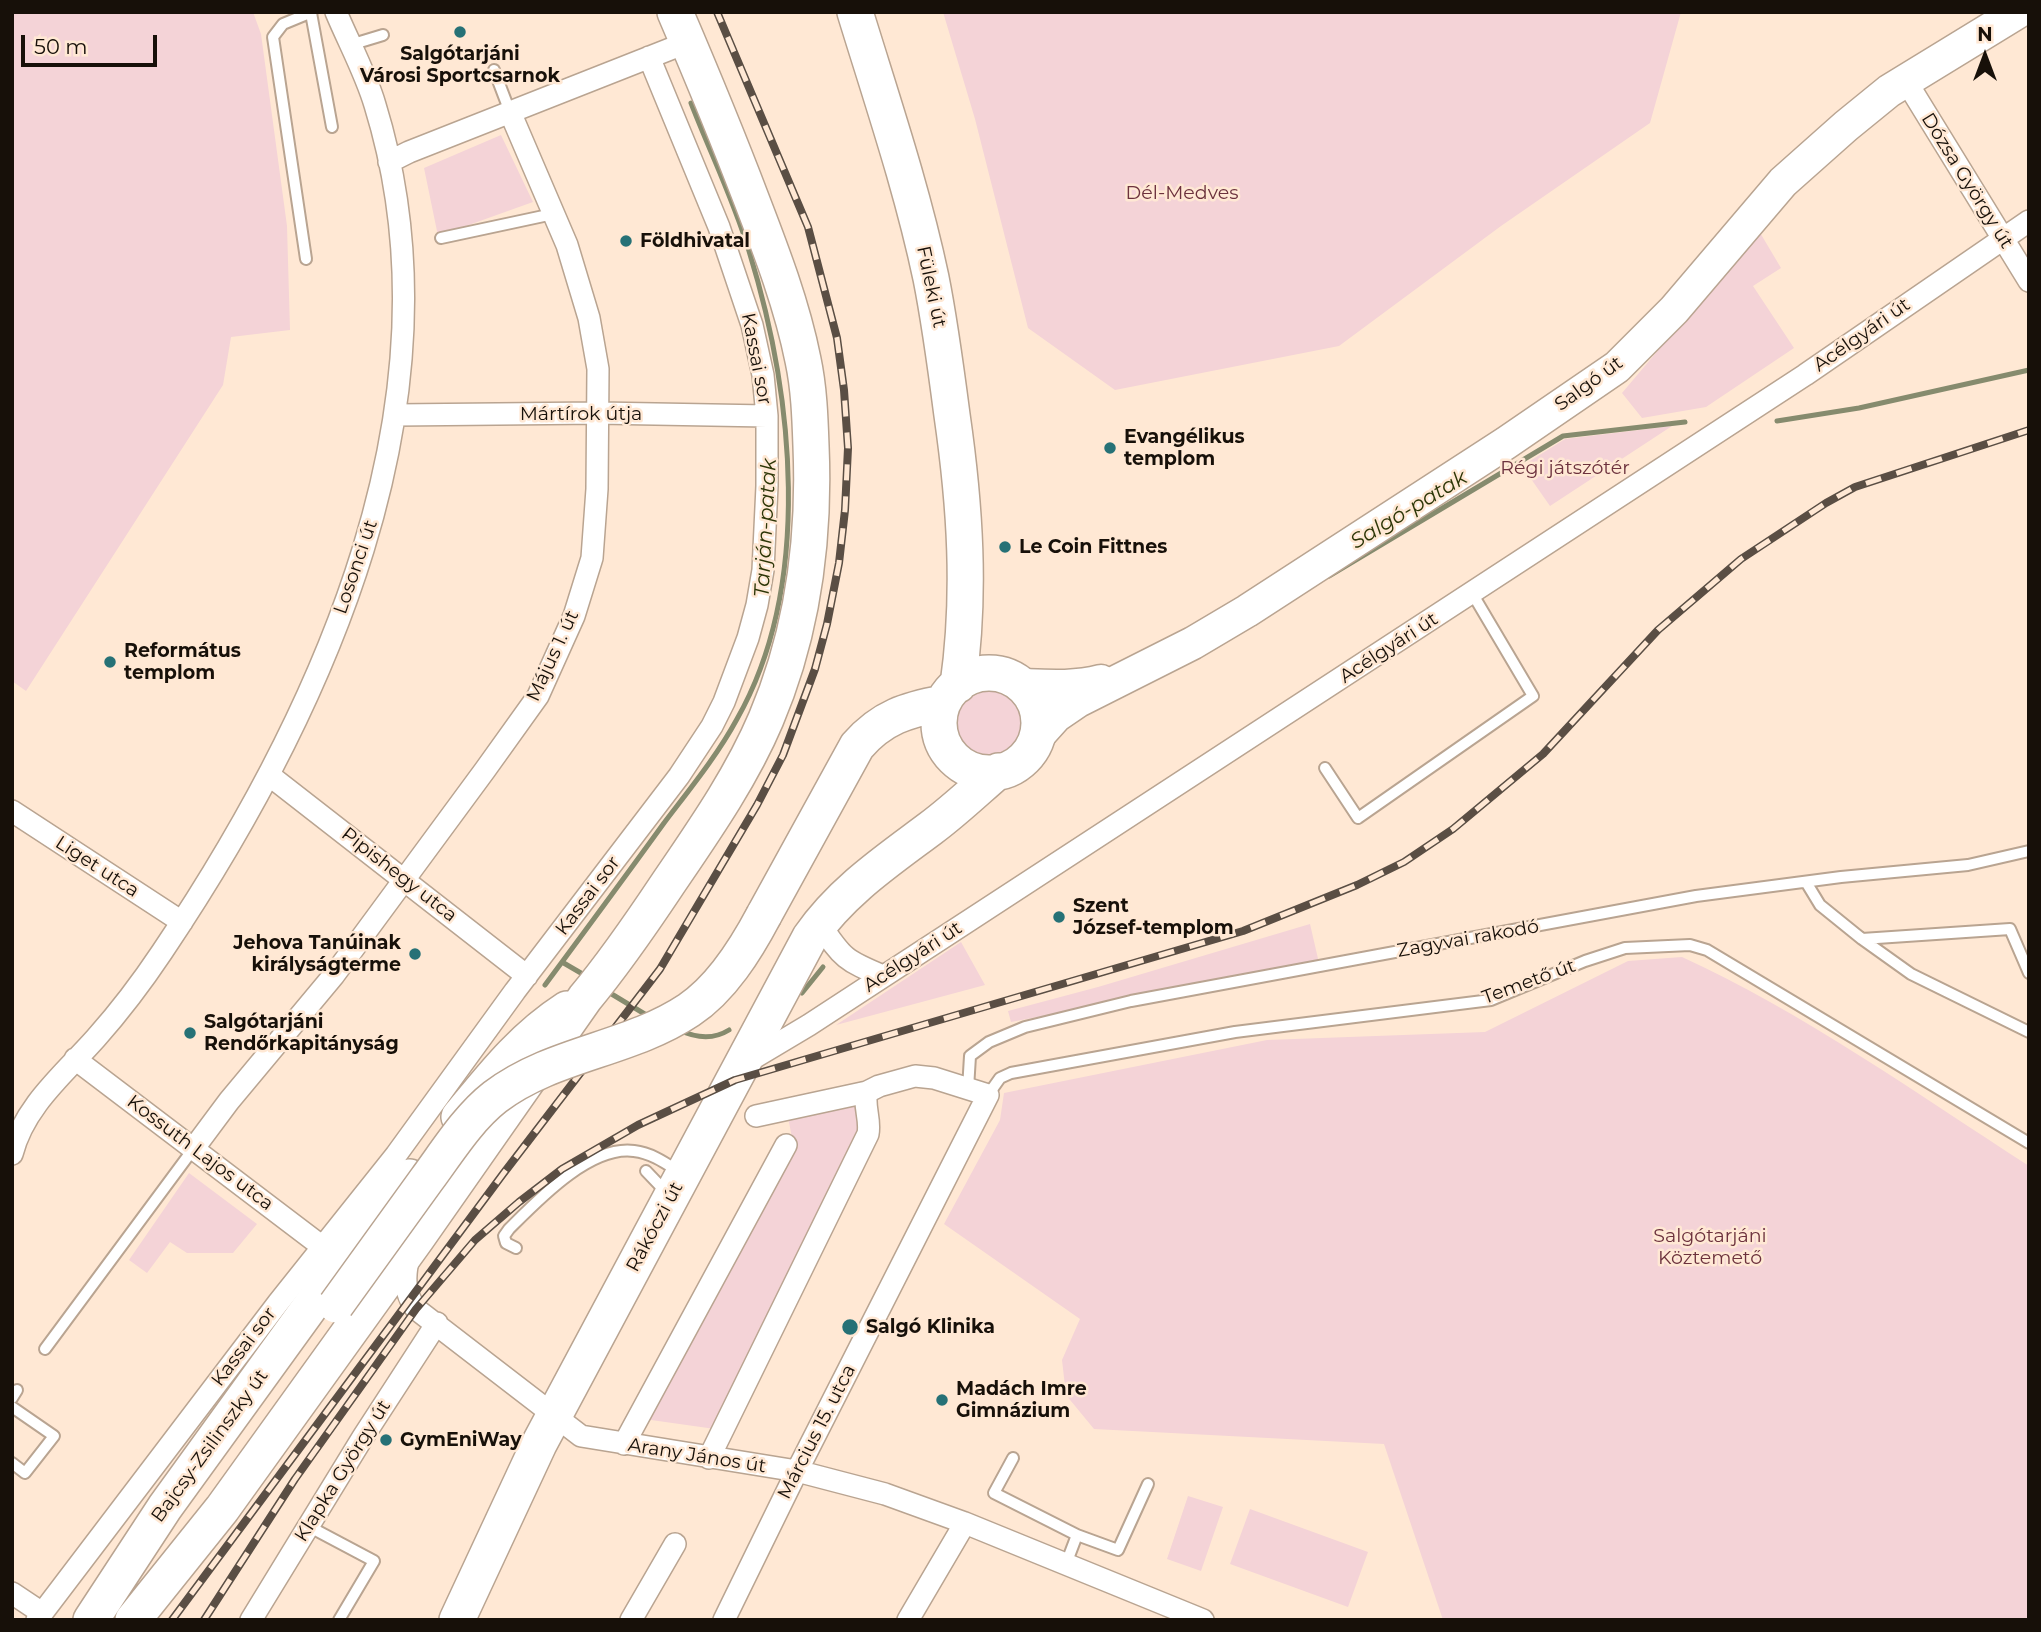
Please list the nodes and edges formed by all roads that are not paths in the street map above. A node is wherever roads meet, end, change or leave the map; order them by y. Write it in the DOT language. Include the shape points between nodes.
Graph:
graph roads {
  1 [pos="279,12"];
  2 [pos="336,12"];
  3 [pos="855,12"];
  4 [pos="2018,12"];
  5 [pos="312,13"];
  6 [pos="283,24"];
  7 [pos="681,27"];
  8 [pos="383,35"];
  9 [pos="350,45"];
  10 [pos="649,57"];
  11 [pos="494,69"];
  12 [pos="1906,81"];
  13 [pos="512,117"];
  14 [pos="332,127"];
  15 [pos="390,162"];
  16 [pos="553,214"];
  17 [pos="2029,221"];
  18 [pos="441,239"];
  19 [pos="2002,239"];
  20 [pos="306,258"];
  21 [pos="2029,281"];
  22 [pos="599,413"];
  23 [pos="396,415"];
  24 [pos="767,416"];
  25 [pos="967,570"];
  26 [pos="1472,593"];
  27 [pos="1143,669"];
  28 [pos="1011,680"];
  29 [pos="951,694"];
  30 [pos="1038,736"];
  31 [pos="946,747"];
  32 [pos="1325,768"];
  33 [pos="998,771"];
  34 [pos="269,775"];
  35 [pos="839,777"];
  36 [pos="12,811"];
  37 [pos="2029,851"];
  38 [pos="888,858"];
  39 [pos="404,878"];
  40 [pos="1806,882"];
  41 [pos="182,922"];
  42 [pos="820,924"];
  43 [pos="1862,939"];
  44 [pos="2029,973"];
  45 [pos="527,976"];
  46 [pos="883,976"];
  47 [pos="585,998"];
  48 [pos="2029,1032"];
  49 [pos="75,1059"];
  50 [pos="742,1065"];
  51 [pos="867,1092"];
  52 [pos="978,1092"];
  53 [pos="466,1109"];
  54 [pos="756,1116"];
  55 [pos="503,1118"];
  56 [pos="2029,1143"];
  57 [pos="786,1144"];
  58 [pos="194,1148"];
  59 [pos="12,1154"];
  60 [pos="646,1171"];
  61 [pos="677,1186"];
  62 [pos="417,1238"];
  63 [pos="516,1248"];
  64 [pos="337,1269"];
  65 [pos="437,1323"];
  66 [pos="45,1349"];
  67 [pos="573,1383"];
  68 [pos="521,1391"];
  69 [pos="12,1407"];
  70 [pos="554,1417"];
  71 [pos="624,1444"];
  72 [pos="709,1458"];
  73 [pos="1013,1458"];
  74 [pos="12,1463"];
  75 [pos="797,1471"];
  76 [pos="1148,1484"];
  77 [pos="965,1523"];
  78 [pos="309,1526"];
  79 [pos="1077,1535"];
  80 [pos="675,1544"];
  81 [pos="1066,1564"];
  82 [pos="12,1593"];
  83 [pos="39,1616"];
  84 [pos="111,1618"];
  85 [pos="251,1620"];
  86 [pos="339,1620"];
  87 [pos="457,1620"];
  88 [pos="631,1620"];
  89 [pos="724,1620"];
  90 [pos="908,1620"];
  91 [pos="1203,1620"];
  1 -- 6 [label="lane"];
  2 -- 9 [label="street, Losonci út"];
  3 -- 25 [label="main road, Füleki út" via="930,278 956,443"];
  4 -- 12 [label="main road, Salgó út"];
  5 -- 6 [label="lane"];
  5 -- 14 [label="lane"];
  6 -- 20 [label="lane" via="273,44"];
  7 -- 10 [label="street"];
  7 -- 47 [label="main road" via="785,288 803,362 810,419 810,551 802,605 766,720 730,790 611,967"];
  8 -- 9 [label="lane"];
  9 -- 15 [label="street, Losonci út" via="375,103"];
  10 -- 13 [label="street"];
  10 -- 24 [label="street, Kassai sor" via="719,227 752,325"];
  11 -- 13 [label="lane"];
  12 -- 19 [label="street, Dózsa György út"];
  12 -- 27 [label="main road, Salgó út" via="1889,90 1783,182 1674,310 1617,367 1247,611"];
  13 -- 15 [label="street"];
  13 -- 16 [label="street, Május 1. út"];
  15 -- 23 [label="street, Losonci út" via="402,262"];
  16 -- 18 [label="lane"];
  16 -- 22 [label="street, Május 1. út" via="589,318 598,369"];
  17 -- 19 [label="street, Acélgyári út"];
  19 -- 21 [label="street, Dózsa György út"];
  19 -- 26 [label="street, Acélgyári út" via="1805,375"];
  22 -- 23 [label="street, Mártírok útja"];
  22 -- 24 [label="street, Mártírok útja"];
  22 -- 39 [label="street, Május 1. út" via="592,558 575,616 538,696"];
  23 -- 34 [label="street, Losonci út" via="366,541 311,689"];
  24 -- 45 [label="street, Kassai sor" via="763,570 748,638 724,702 679,776"];
  25 -- 28 [label="main road" via="989,654"];
  25 -- 29 [label="main road"];
  26 -- 32 [label="lane" via="1533,696 1358,818"];
  26 -- 46 [label="street, Acélgyári út"];
  27 -- 28 [label="main road" via="1086,685 1058,687"];
  27 -- 30 [label="main road" via="1078,701"];
  28 -- 29 [label="main road" via="981,674 965,679"];
  28 -- 30 [label="main road" via="1026,689 1035,703"];
  29 -- 31 [label="main road" via="939,719"];
  29 -- 35 [label="main road" via="875,727 857,746"];
  30 -- 33 [label="main road" via="1020,762"];
  31 -- 33 [label="main road" via="959,763 973,770"];
  31 -- 35 [label="main road" via="930,734 884,737 866,747"];
  31 -- 38 [label="main road" via="949,768 936,800"];
  33 -- 38 [label="main road"];
  34 -- 39 [label="street, Pipishegy utca"];
  34 -- 41 [label="street, Losonci út"];
  35 -- 64 [label="main road, bridge" via="764,915 715,987 690,1010 635,1036 539,1069 493,1099"];
  36 -- 41 [label="street, Liget utca"];
  37 -- 40 [label="lane, Zagyvai rakodó" via="1968,865"];
  38 -- 42 [label="main road, Rákóczi út"];
  39 -- 45 [label="street, Pipishegy utca"];
  39 -- 58 [label="street, Május 1. út" via="334,975"];
  40 -- 43 [label="lane" via="1820,905"];
  40 -- 52 [label="lane, Zagyvai rakodó" via="1696,896 1144,999 1025,1027 989,1042 970,1056"];
  41 -- 49 [label="street, Losonci út" via="141,983"];
  42 -- 46 [label="street" via="843,957"];
  42 -- 50 [label="main road, Rákóczi út"];
  43 -- 44 [label="lane" via="2010,929"];
  43 -- 48 [label="lane" via="1911,974"];
  45 -- 64 [label="street, Kassai sor" via="396,1155"];
  46 -- 50 [label="street, Acélgyári út"];
  47 -- 53 [label="main road" via="539,1028"];
  47 -- 55 [label="main road"];
  49 -- 58 [label="street, Kossuth Lajos utca"];
  49 -- 59 [label="street, Losonci út" via="30,1113"];
  50 -- 61 [label="main road, Rákóczi út"];
  51 -- 52 [label="street" via="915,1076"];
  51 -- 54 [label="street"];
  51 -- 72 [label="street" via="868,1134"];
  52 -- 56 [label="lane, Temető út" via="1011,1073 1235,1032 1491,1000 1625,948 1690,945 1707,950"];
  52 -- 75 [label="street, Március 15. utca"];
  53 -- 55 [label="lane" via="491,1107"];
  53 -- 64 [label="main road"];
  55 -- 62 [label="main road"];
  57 -- 71 [label="street"];
  58 -- 64 [label="street, Kossuth Lajos utca"];
  58 -- 66 [label="lane"];
  60 -- 61 [label="lane"];
  61 -- 63 [label="lane" via="657,1158 618,1151 600,1156 509,1229 506,1243"];
  61 -- 67 [label="main road, Rákóczi út"];
  62 -- 65 [label="street" via="408,1259 407,1293 416,1309"];
  62 -- 84 [label="main road" via="222,1510"];
  64 -- 83 [label="street, Kassai sor" via="278,1303"];
  64 -- 84 [label="main road"];
  65 -- 68 [label="street"];
  65 -- 78 [label="street, Klapka György út"];
  67 -- 68 [label="street" via="553,1392"];
  67 -- 70 [label="main road, Rákóczi út"];
  68 -- 70 [label="street"];
  69 -- 74 [label="lane" via="54,1436 25,1473"];
  70 -- 71 [label="street, Arany János út" via="581,1436"];
  70 -- 87 [label="main road, Rákóczi út"];
  71 -- 72 [label="street, Arany János út"];
  72 -- 75 [label="street, Arany János út"];
  73 -- 79 [label="lane" via="994,1493"];
  75 -- 77 [label="street, Arany János út" via="885,1494"];
  75 -- 89 [label="street, Március 15. utca"];
  76 -- 79 [label="lane" via="1118,1550"];
  77 -- 81 [label="street, Arany János út"];
  77 -- 90 [label="street"];
  78 -- 85 [label="street, Klapka György út"];
  78 -- 86 [label="lane" via="374,1561"];
  79 -- 81 [label="lane"];
  80 -- 88 [label="street"];
  81 -- 91 [label="street, Arany János út"];
  82 -- 83 [label="street"];
}
